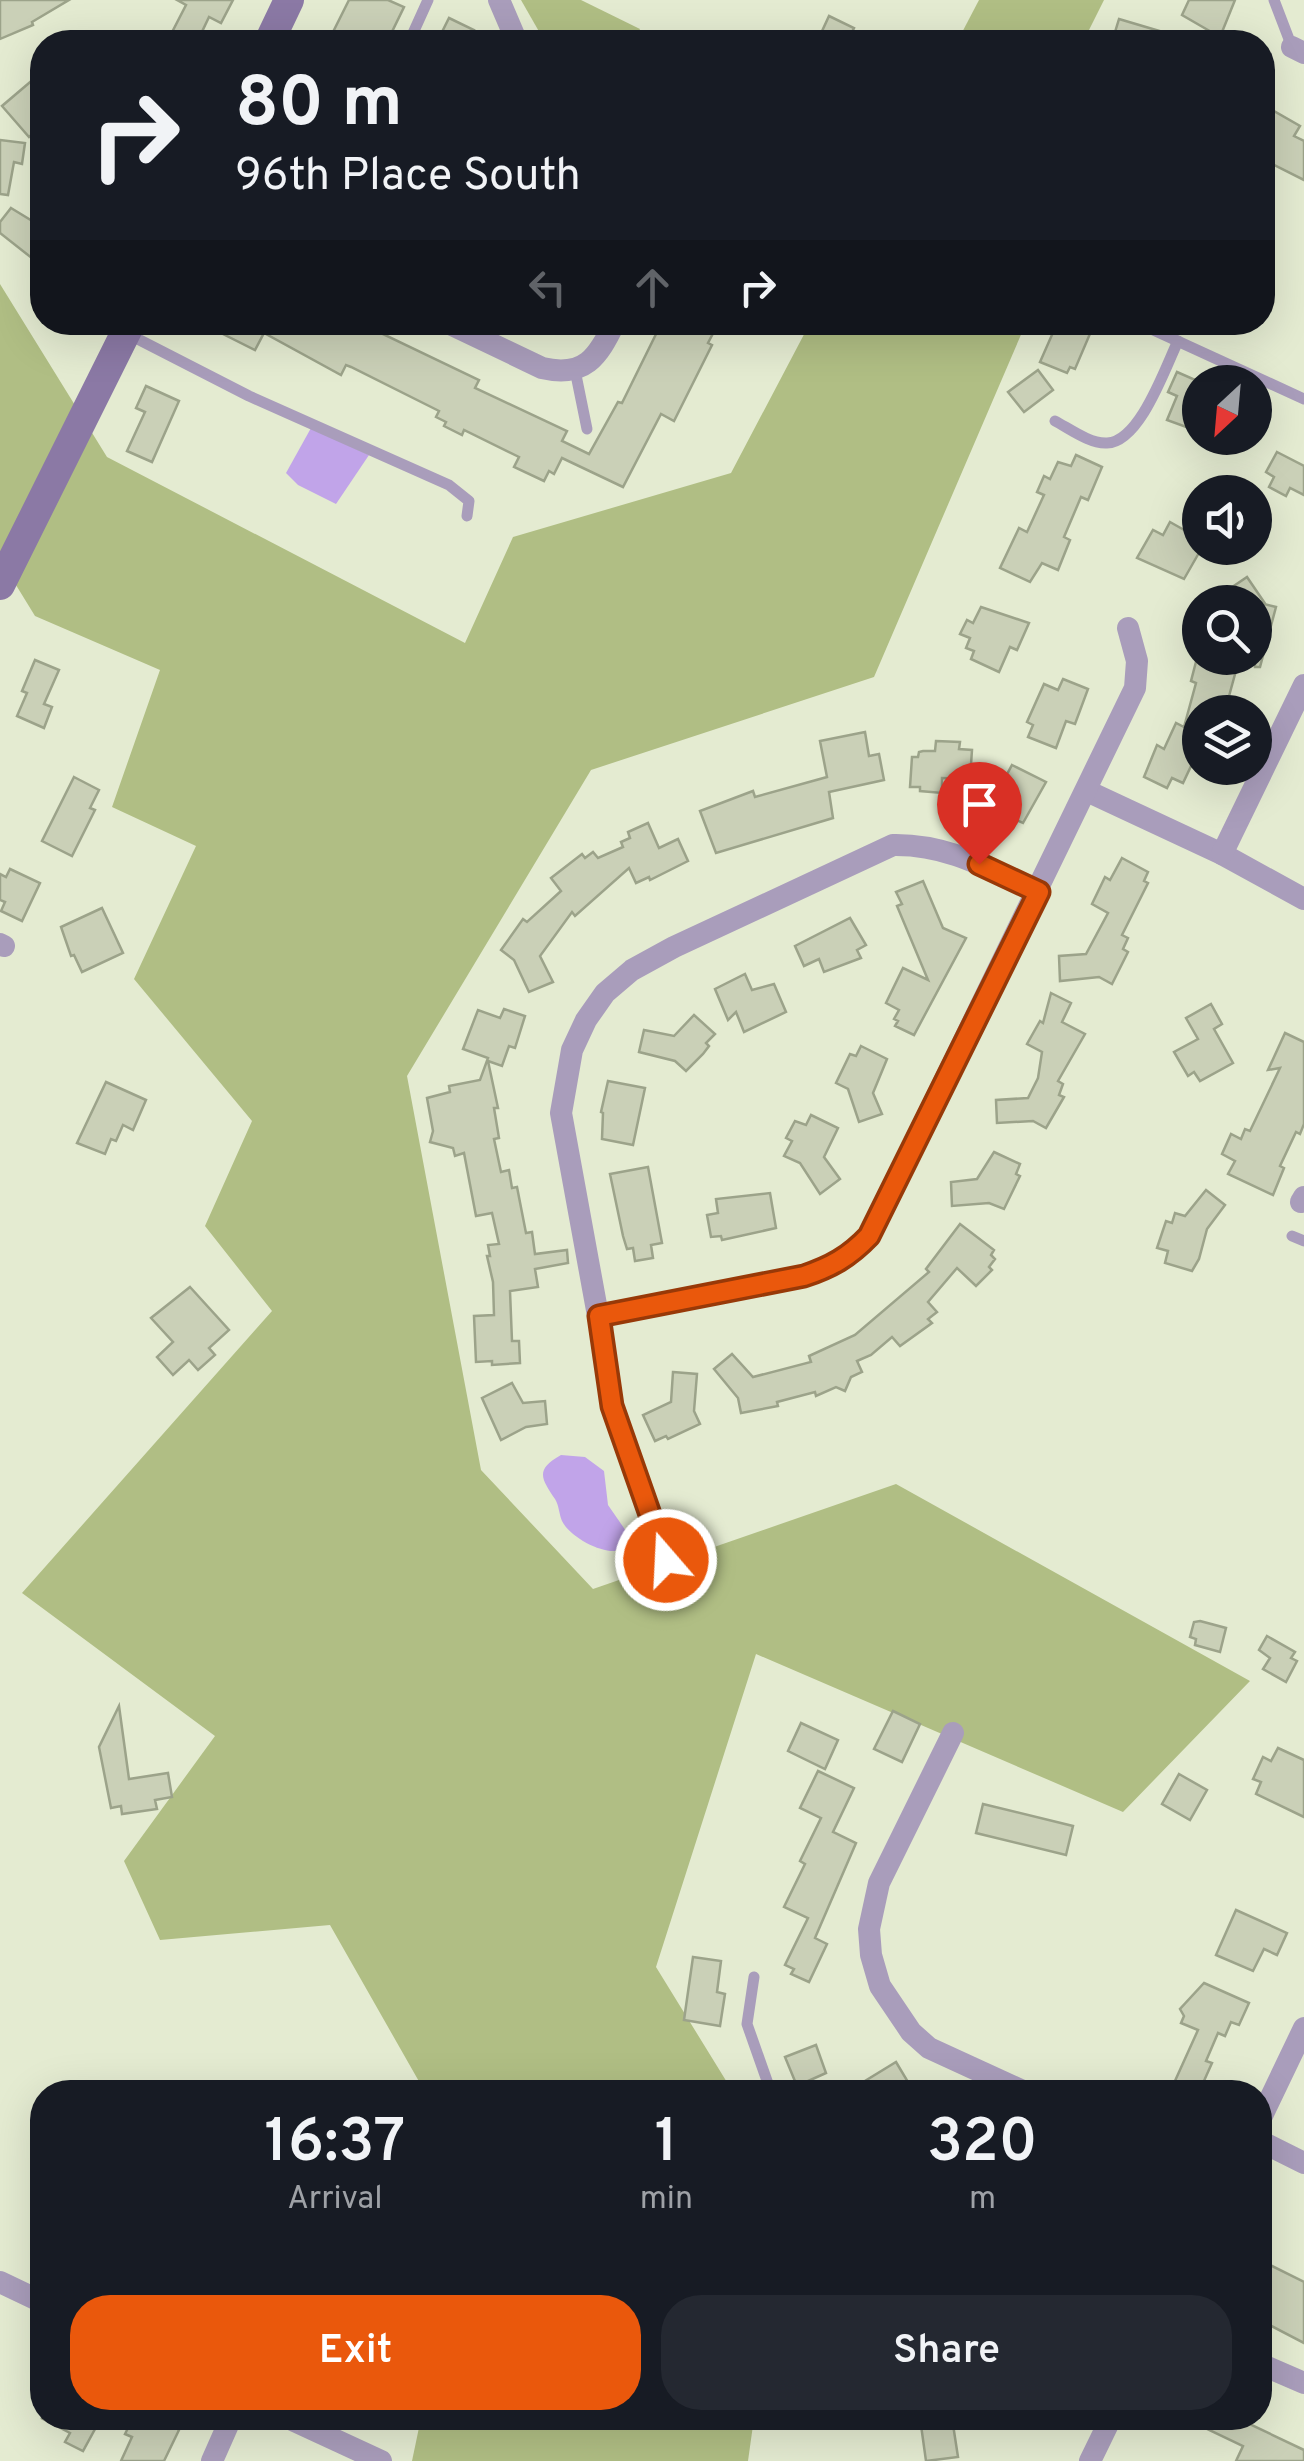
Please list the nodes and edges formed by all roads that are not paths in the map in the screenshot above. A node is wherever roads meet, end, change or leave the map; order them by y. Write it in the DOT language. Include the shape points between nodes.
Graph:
graph roads {
  1 [pos="289,0"];
  2 [pos="428,0"];
  3 [pos="499,0"];
  4 [pos="1274,0"];
  5 [pos="275,30"];
  6 [pos="414,30"];
  7 [pos="513,30"];
  8 [pos="1298,50"];
  9 [pos="125,335"];
  10 [pos="140,335"];
  11 [pos="473,335"];
  12 [pos="609,335"];
  13 [pos="1163,335"];
  14 [pos="1178,342"];
  15 [pos="575,370"];
  16 [pos="1304,400"];
  17 [pos="1055,422"];
  18 [pos="587,429"];
  19 [pos="467,516"];
  20 [pos="0,586"];
  21 [pos="1128,628"];
  22 [pos="1304,685"];
  23 [pos="1086,791"];
  24 [pos="1222,854"];
  25 [pos="1039,892"];
  26 [pos="1304,899"];
  27 [pos="599,1316"];
  28 [pos="607,1365"];
  29 [pos="666,1560"];
  30 [pos="953,1733"];
  31 [pos="754,1977"];
  32 [pos="1302,2036"];
  33 [pos="767,2080"];
  34 [pos="998,2080"];
  35 [pos="1272,2096"];
  36 [pos="1272,2147"];
  37 [pos="1304,2163"];
  38 [pos="0,2282"];
  39 [pos="30,2296"];
  40 [pos="1272,2369"];
  41 [pos="1304,2383"];
  42 [pos="226,2430"];
  43 [pos="314,2430"];
  44 [pos="1105,2430"];
  45 [pos="212,2461"];
  46 [pos="381,2461"];
  47 [pos="1090,2461"];
  1 -- 5 [label="street"];
  2 -- 6 [label="lane"];
  3 -- 7 [label="street"];
  4 -- 8 [label="lane"];
  9 -- 20 [label="street"];
  10 -- 19 [label="lane" via="249,396 449,485 468,501"];
  11 -- 15 [label="street" via="542,368"];
  12 -- 15 [label="street" via="601,351"];
  13 -- 14 [label="lane"];
  14 -- 16 [label="lane"];
  14 -- 17 [label="lane" via="1124,438 1107,443"];
  15 -- 18 [label="lane"];
  21 -- 23 [label="street" via="1137,661 1135,688"];
  22 -- 24 [label="street"];
  23 -- 24 [label="street"];
  23 -- 25 [label="street"];
  24 -- 26 [label="street"];
  25 -- 27 [label="street" via="869,1236 852,1254 804,1276"];
  25 -- 27 [label="street" via="949,850 893,846 674,947 605,993 572,1050 561,1113"];
  27 -- 28 [label="street"];
  28 -- 29 [label="lane" via="612,1406"];
  30 -- 34 [label="street" via="880,1883 869,1930 871,1955 880,1986 911,2032 929,2048"];
  31 -- 33 [label="lane" via="747,2024"];
  32 -- 35 [label="street"];
  36 -- 37 [label="street"];
  38 -- 39 [label="street"];
  40 -- 41 [label="street"];
  42 -- 45 [label="street"];
  43 -- 46 [label="street"];
  44 -- 47 [label="street"];
}
